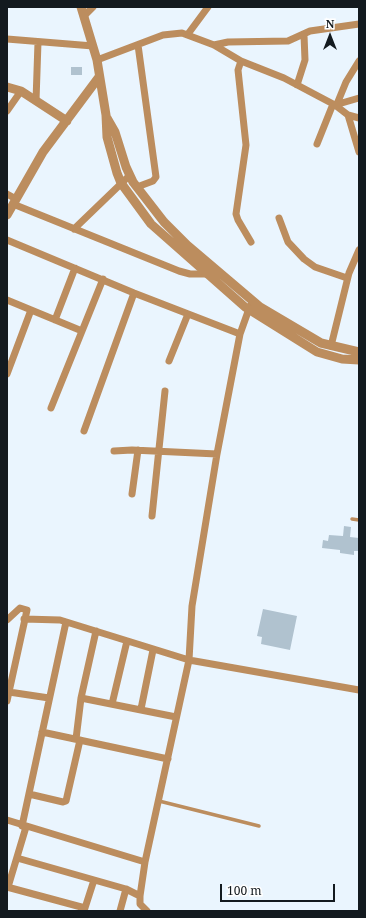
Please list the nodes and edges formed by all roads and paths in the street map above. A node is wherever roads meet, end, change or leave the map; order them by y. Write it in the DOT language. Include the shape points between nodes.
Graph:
graph roads {
  1 [pos="93,7"];
  2 [pos="208,7"];
  3 [pos="83,12"];
  4 [pos="359,24"];
  5 [pos="188,34"];
  6 [pos="304,35"];
  7 [pos="7,39"];
  8 [pos="38,42"];
  9 [pos="138,44"];
  10 [pos="214,45"];
  11 [pos="93,46"];
  12 [pos="97,60"];
  13 [pos="241,61"];
  14 [pos="359,61"];
  15 [pos="99,77"];
  16 [pos="297,85"];
  17 [pos="7,87"];
  18 [pos="21,91"];
  19 [pos="359,98"];
  20 [pos="36,101"];
  21 [pos="335,104"];
  22 [pos="7,112"];
  23 [pos="106,115"];
  24 [pos="348,115"];
  25 [pos="359,118"];
  26 [pos="67,121"];
  27 [pos="317,144"];
  28 [pos="359,152"];
  29 [pos="130,176"];
  30 [pos="121,183"];
  31 [pos="137,187"];
  32 [pos="7,194"];
  33 [pos="15,202"];
  34 [pos="7,215"];
  35 [pos="279,218"];
  36 [pos="74,230"];
  37 [pos="7,240"];
  38 [pos="251,242"];
  39 [pos="359,250"];
  40 [pos="75,268"];
  41 [pos="207,274"];
  42 [pos="347,278"];
  43 [pos="103,279"];
  44 [pos="134,293"];
  45 [pos="7,300"];
  46 [pos="254,301"];
  47 [pos="248,309"];
  48 [pos="31,310"];
  49 [pos="188,314"];
  50 [pos="55,320"];
  51 [pos="82,331"];
  52 [pos="240,334"];
  53 [pos="331,346"];
  54 [pos="359,352"];
  55 [pos="359,360"];
  56 [pos="169,361"];
  57 [pos="7,374"];
  58 [pos="165,391"];
  59 [pos="51,408"];
  60 [pos="84,431"];
  61 [pos="138,450"];
  62 [pos="114,452"];
  63 [pos="159,452"];
  64 [pos="217,454"];
  65 [pos="132,494"];
  66 [pos="152,516"];
  67 [pos="352,519"];
  68 [pos="359,520"];
  69 [pos="24,619"];
  70 [pos="7,620"];
  71 [pos="66,622"];
  72 [pos="96,631"];
  73 [pos="128,641"];
  74 [pos="153,650"];
  75 [pos="189,660"];
  76 [pos="359,690"];
  77 [pos="9,692"];
  78 [pos="49,698"];
  79 [pos="81,698"];
  80 [pos="7,701"];
  81 [pos="112,704"];
  82 [pos="141,709"];
  83 [pos="176,717"];
  84 [pos="42,732"];
  85 [pos="78,740"];
  86 [pos="168,759"];
  87 [pos="30,794"];
  88 [pos="160,801"];
  89 [pos="7,820"];
  90 [pos="24,826"];
  91 [pos="259,826"];
  92 [pos="17,858"];
  93 [pos="145,862"];
  94 [pos="94,880"];
  95 [pos="8,887"];
  96 [pos="126,889"];
  97 [pos="140,896"];
  98 [pos="84,910"];
  99 [pos="120,911"];
  100 [pos="147,911"];
  1 -- 3 [label="street"];
  2 -- 5 [label="street"];
  3 -- 11 [label="street"];
  4 -- 6 [label="street" via="310,31"];
  5 -- 9 [label="street" via="163,35"];
  5 -- 10 [label="street"];
  6 -- 10 [label="street" via="288,41 228,42"];
  6 -- 16 [label="street" via="305,60"];
  7 -- 8 [label="street"];
  8 -- 11 [label="street"];
  8 -- 20 [label="street"];
  9 -- 12 [label="street"];
  9 -- 31 [label="street" via="156,177 153,181"];
  10 -- 13 [label="street"];
  11 -- 12 [label="street"];
  12 -- 15 [label="street"];
  13 -- 16 [label="street"];
  13 -- 38 [label="street" via="238,70 246,145 236,214"];
  14 -- 21 [label="street"];
  15 -- 23 [label="street"];
  15 -- 26 [label="street"];
  16 -- 21 [label="street"];
  17 -- 18 [label="street"];
  18 -- 20 [label="street"];
  18 -- 22 [label="street"];
  19 -- 21 [label="street"];
  20 -- 26 [label="street"];
  21 -- 24 [label="street"];
  21 -- 27 [label="street"];
  23 -- 29 [label="street" via="115,132"];
  23 -- 30 [label="street" via="106,137"];
  24 -- 25 [label="street"];
  24 -- 28 [label="street"];
  26 -- 33 [label="street" via="43,152"];
  29 -- 30 [label="street"];
  29 -- 31 [label="street"];
  30 -- 36 [label="street"];
  30 -- 41 [label="street" via="151,224"];
  31 -- 46 [label="street" via="168,226"];
  32 -- 33 [label="street"];
  33 -- 34 [label="street"];
  33 -- 36 [label="street"];
  35 -- 42 [label="street" via="288,242 304,259 315,267"];
  36 -- 41 [label="street" via="179,271 197,275"];
  37 -- 40 [label="street"];
  39 -- 42 [label="street"];
  40 -- 43 [label="street"];
  40 -- 50 [label="street"];
  41 -- 47 [label="street"];
  42 -- 53 [label="street"];
  43 -- 44 [label="street"];
  43 -- 51 [label="street"];
  44 -- 49 [label="street"];
  44 -- 60 [label="street"];
  45 -- 48 [label="street"];
  46 -- 47 [label="street"];
  46 -- 53 [label="street" via="321,343"];
  47 -- 52 [label="street"];
  47 -- 55 [label="street" via="316,352 342,359"];
  48 -- 50 [label="street"];
  48 -- 57 [label="street"];
  49 -- 52 [label="street"];
  49 -- 56 [label="street"];
  50 -- 51 [label="street"];
  51 -- 59 [label="street"];
  52 -- 64 [label="street"];
  53 -- 54 [label="street"];
  58 -- 63 [label="street"];
  61 -- 62 [label="street"];
  61 -- 63 [label="street"];
  61 -- 65 [label="street"];
  63 -- 64 [label="street"];
  63 -- 66 [label="street"];
  64 -- 75 [label="street" via="192,606"];
  67 -- 68 [label="lane"];
  69 -- 70 [label="street" via="27,610 20,608"];
  69 -- 71 [label="street"];
  69 -- 77 [label="street"];
  71 -- 72 [label="street"];
  71 -- 78 [label="street"];
  72 -- 73 [label="street"];
  72 -- 79 [label="street"];
  73 -- 74 [label="street"];
  73 -- 81 [label="street"];
  74 -- 75 [label="street"];
  74 -- 82 [label="street"];
  75 -- 76 [label="street"];
  75 -- 83 [label="street"];
  77 -- 78 [label="street"];
  77 -- 80 [label="street"];
  78 -- 84 [label="street"];
  79 -- 81 [label="street"];
  79 -- 85 [label="street"];
  81 -- 82 [label="street"];
  82 -- 83 [label="street"];
  83 -- 86 [label="street"];
  84 -- 85 [label="street"];
  84 -- 87 [label="street"];
  85 -- 86 [label="street"];
  85 -- 87 [label="street" via="66,802"];
  86 -- 88 [label="street"];
  87 -- 90 [label="street"];
  88 -- 91 [label="lane"];
  88 -- 93 [label="street"];
  89 -- 90 [label="street"];
  90 -- 92 [label="street"];
  90 -- 93 [label="street"];
  92 -- 94 [label="street"];
  92 -- 95 [label="street"];
  93 -- 97 [label="street"];
  94 -- 96 [label="street"];
  94 -- 98 [label="street"];
  95 -- 98 [label="street"];
  96 -- 97 [label="street"];
  96 -- 99 [label="street"];
  97 -- 100 [label="street" via="140,904"];
}
